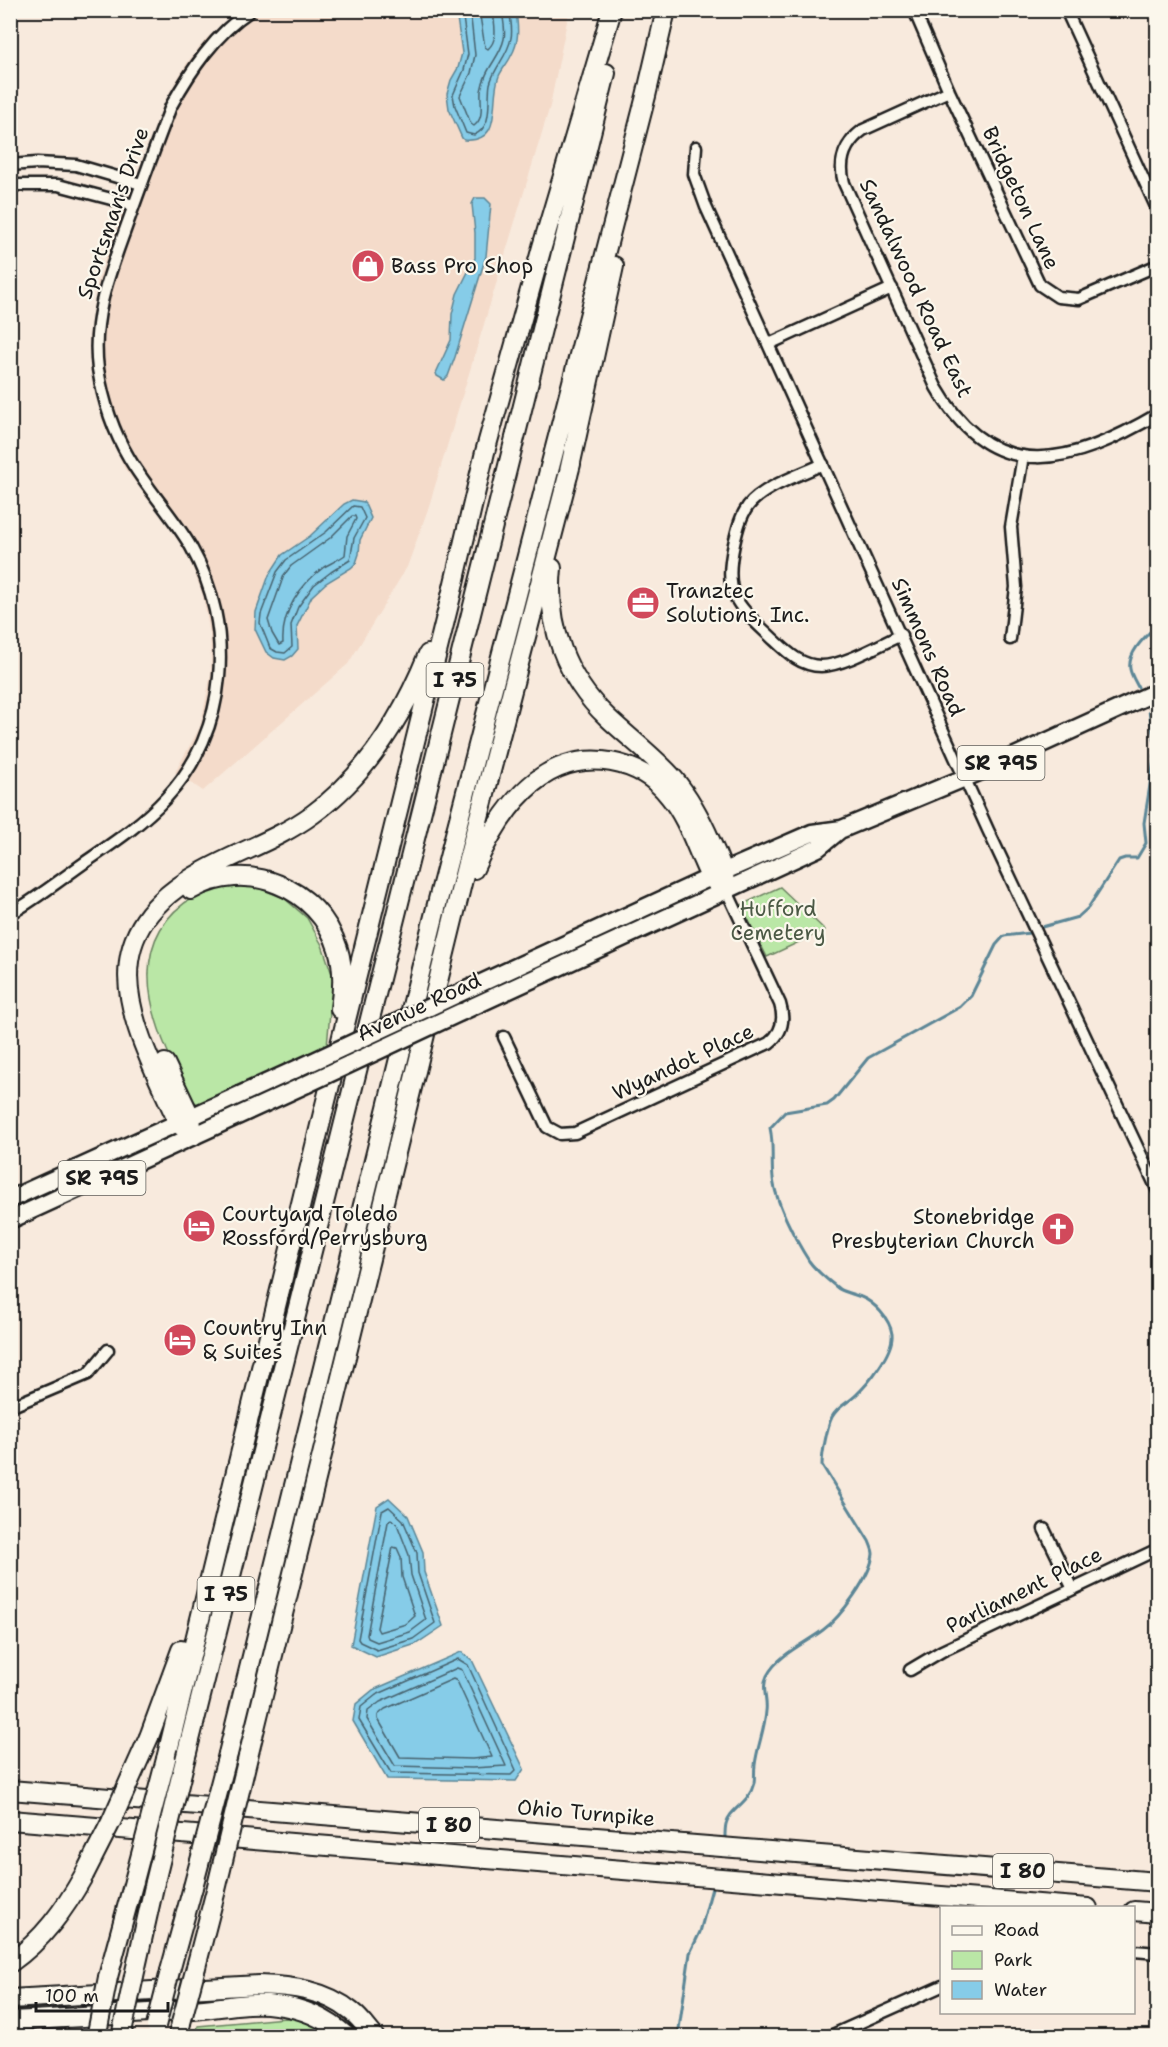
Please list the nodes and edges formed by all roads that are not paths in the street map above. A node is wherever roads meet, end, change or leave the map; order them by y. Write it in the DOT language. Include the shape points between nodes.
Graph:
graph roads {
  1 [pos="251,10"];
  2 [pos="612,10"];
  3 [pos="621,10"];
  4 [pos="666,10"];
  5 [pos="914,10"];
  6 [pos="1066,10"];
  7 [pos="949,90"];
  8 [pos="646,96"];
  9 [pos="696,147"];
  10 [pos="10,165"];
  11 [pos="141,184"];
  12 [pos="10,185"];
  13 [pos="134,205"];
  14 [pos="1158,211"];
  15 [pos="1158,265"];
  16 [pos="892,288"];
  17 [pos="769,344"];
  18 [pos="1158,414"];
  19 [pos="1023,456"];
  20 [pos="571,464"];
  21 [pos="823,464"];
  22 [pos="451,597"];
  23 [pos="901,634"];
  24 [pos="1010,639"];
  25 [pos="1158,691"];
  26 [pos="966,778"];
  27 [pos="720,879"];
  28 [pos="10,914"];
  29 [pos="455,915"];
  30 [pos="504,1037"];
  31 [pos="323,1113"];
  32 [pos="187,1126"];
  33 [pos="1158,1191"];
  34 [pos="10,1199"];
  35 [pos="10,1220"];
  36 [pos="108,1350"];
  37 [pos="10,1407"];
  38 [pos="1044,1529"];
  39 [pos="1158,1549"];
  40 [pos="1073,1588"];
  41 [pos="202,1608"];
  42 [pos="910,1670"];
  43 [pos="10,1782"];
  44 [pos="10,1790"];
  45 [pos="136,1800"];
  46 [pos="10,1821"];
  47 [pos="1158,1882"];
  48 [pos="1063,1906"];
  49 [pos="1135,1911"];
  50 [pos="1158,1913"];
  51 [pos="1135,1951"];
  52 [pos="1158,1953"];
  53 [pos="10,1963"];
  54 [pos="940,1987"];
  55 [pos="10,2000"];
  56 [pos="10,2021"];
  57 [pos="155,2031"];
  58 [pos="180,2032"];
  59 [pos="122,2034"];
  60 [pos="97,2035"];
  61 [pos="346,2037"];
  62 [pos="374,2037"];
  63 [pos="830,2037"];
  1 -- 11 [label="street, Sportsman's Drive" via="213,44 184,84 171,106"];
  2 -- 22 [label="highway" via="485,452"];
  3 -- 59 [label="highway, I 75, bridge" via="155,1882"];
  4 -- 8 [label="highway, I 75"];
  5 -- 7 [label="street, Bridgeton Lane"];
  6 -- 14 [label="street"];
  7 -- 15 [label="street, Bridgeton Lane" via="1036,279 1045,290 1065,299 1079,299"];
  7 -- 16 [label="street, Sandalwood Road East" via="863,130 848,144 843,156 844,183"];
  8 -- 20 [label="highway" via="645,124"];
  8 -- 57 [label="highway, I 75, bridge" via="441,889 228,1754"];
  9 -- 17 [label="street, Simmons Road" via="694,174 702,196"];
  10 -- 11 [label="street" via="76,165"];
  11 -- 13 [label="street, Sportsman's Drive"];
  12 -- 13 [label="street" via="58,185"];
  13 -- 28 [label="street, Sportsman's Drive" via="100,304 100,378 109,414 129,458 188,544 208,585 219,632 219,686 204,740 167,797 144,820"];
  16 -- 17 [label="street"];
  16 -- 19 [label="street, Sandalwood Road East" via="936,387 954,415 984,441"];
  17 -- 21 [label="street, Simmons Road"];
  18 -- 19 [label="street, Sandalwood Road East" via="1073,454"];
  19 -- 24 [label="street" via="1011,527 1017,587"];
  20 -- 27 [label="highway" via="551,572 552,611 561,650 569,668 605,715 686,794 708,834"];
  20 -- 29 [label="highway"];
  21 -- 23 [label="street, Simmons Road"];
  21 -- 23 [label="street" via="762,493 747,507 738,526 731,563 734,596 783,649 812,665 834,664"];
  22 -- 31 [label="highway"];
  22 -- 32 [label="highway" via="399,716 352,780 290,829 182,883 152,910 138,932 128,964 128,997 135,1023"];
  23 -- 26 [label="street, Simmons Road"];
  25 -- 26 [label="main road, Avenue Road / SR 795"];
  26 -- 27 [label="main road, Avenue Road / SR 795" via="842,829 818,848"];
  26 -- 33 [label="street, Simmons Road"];
  27 -- 29 [label="highway" via="660,786 626,766 587,760 550,771 519,796 483,851"];
  27 -- 30 [label="street, Wyandot Place" via="783,1013 779,1033 769,1043 575,1133 560,1134 547,1127"];
  27 -- 32 [label="main road, Avenue Road / SR 795, bridge" via="312,1062"];
  27 -- 32 [label="main road, Avenue Road / SR 795, bridge" via="461,1012 307,1084"];
  29 -- 58 [label="highway, bridge"];
  31 -- 32 [label="highway" via="342,993 337,947 318,912 298,895 275,882 235,876 197,886 166,907 150,928 138,966 138,992 145,1018"];
  31 -- 41 [label="highway"];
  32 -- 34 [label="main road, Avenue Road / SR 795"];
  32 -- 35 [label="main road, Avenue Road / SR 795"];
  36 -- 37 [label="street" via="88,1374"];
  38 -- 40 [label="street"];
  39 -- 40 [label="street, Parliament Place"];
  40 -- 42 [label="street, Parliament Place"];
  41 -- 53 [label="highway, bridge" via="189,1624 149,1737 84,1875 48,1930"];
  41 -- 60 [label="highway, bridge" via="108,1977"];
  43 -- 45 [label="highway"];
  44 -- 45 [label="highway, Ohio Turnpike / I 80"];
  45 -- 47 [label="highway, Ohio Turnpike / I 80"];
  46 -- 48 [label="highway, I 80"];
  49 -- 50 [label="highway"];
  51 -- 52 [label="street"];
  54 -- 63 [label="street"];
  55 -- 62 [label="highway" via="291,1986 336,2001 352,2012"];
  56 -- 61 [label="highway" via="260,2003 316,2016"];
}
